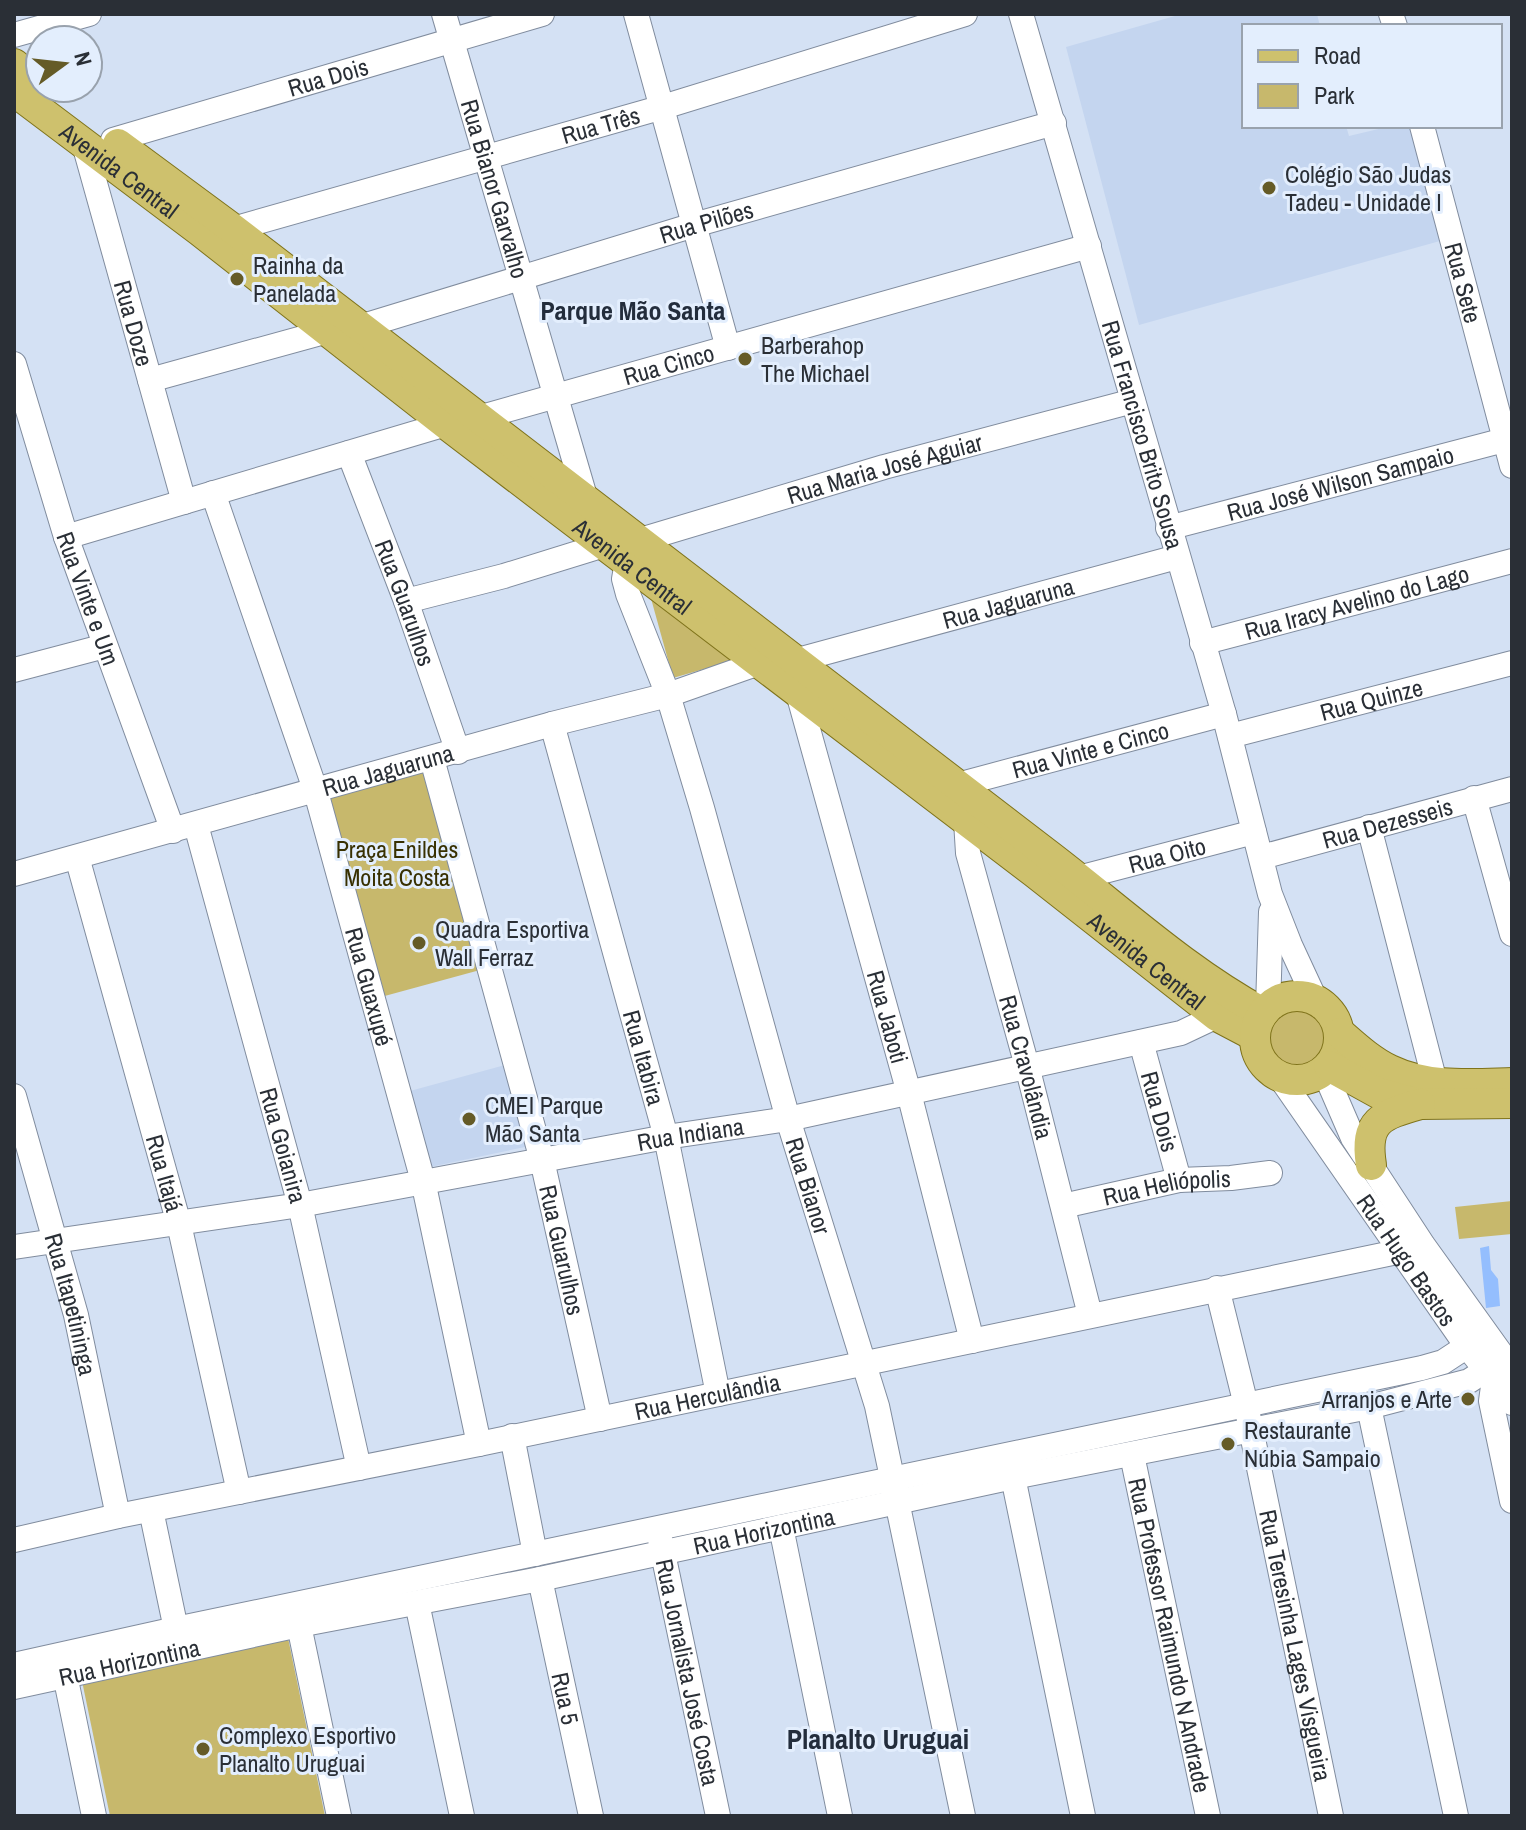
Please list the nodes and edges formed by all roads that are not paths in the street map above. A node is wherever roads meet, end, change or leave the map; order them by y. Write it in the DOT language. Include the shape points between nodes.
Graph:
graph roads {
  1 [pos="89,14"];
  2 [pos="444,14"];
  3 [pos="542,14"];
  4 [pos="636,14"];
  5 [pos="965,14"];
  6 [pos="1021,14"];
  7 [pos="14,35"];
  8 [pos="451,40"];
  9 [pos="14,91"];
  10 [pos="60,104"];
  11 [pos="663,107"];
  12 [pos="1054,123"];
  13 [pos="1423,128"];
  14 [pos="99,142"];
  15 [pos="485,156"];
  16 [pos="175,198"];
  17 [pos="694,225"];
  18 [pos="233,229"];
  19 [pos="1089,246"];
  20 [pos="520,279"];
  21 [pos="360,327"];
  22 [pos="328,331"];
  23 [pos="728,348"];
  24 [pos="14,364"];
  25 [pos="150,380"];
  26 [pos="556,395"];
  27 [pos="1133,401"];
  28 [pos="478,418"];
  29 [pos="446,424"];
  30 [pos="1508,439"];
  31 [pos="349,453"];
  32 [pos="1512,466"];
  33 [pos="213,493"];
  34 [pos="586,500"];
  35 [pos="184,502"];
  36 [pos="1168,528"];
  37 [pos="66,537"];
  38 [pos="623,549"];
  39 [pos="1177,557"];
  40 [pos="1512,561"];
  41 [pos="406,601"];
  42 [pos="1202,643"];
  43 [pos="105,646"];
  44 [pos="794,661"];
  45 [pos="759,663"];
  46 [pos="1512,663"];
  47 [pos="14,670"];
  48 [pos="798,693"];
  49 [pos="668,695"];
  50 [pos="552,724"];
  51 [pos="1227,725"];
  52 [pos="458,752"];
  53 [pos="432,759"];
  54 [pos="957,785"];
  55 [pos="1512,789"];
  56 [pos="316,792"];
  57 [pos="1474,798"];
  58 [pos="966,821"];
  59 [pos="1369,827"];
  60 [pos="184,828"];
  61 [pos="1254,832"];
  62 [pos="77,857"];
  63 [pos="1262,857"];
  64 [pos="1041,863"];
  65 [pos="14,874"];
  66 [pos="1078,878"];
  67 [pos="1270,894"];
  68 [pos="1512,934"];
  69 [pos="1315,999"];
  70 [pos="1217,1016"];
  71 [pos="1262,1019"];
  72 [pos="1340,1033"];
  73 [pos="1141,1042"];
  74 [pos="1027,1066"];
  75 [pos="1326,1069"];
  76 [pos="1279,1076"];
  77 [pos="1512,1083"];
  78 [pos="909,1093"];
  79 [pos="1427,1093"];
  80 [pos="14,1096"];
  81 [pos="1512,1103"];
  82 [pos="788,1119"];
  83 [pos="666,1137"];
  84 [pos="542,1160"];
  85 [pos="1371,1165"];
  86 [pos="1270,1173"];
  87 [pos="1179,1180"];
  88 [pos="423,1181"];
  89 [pos="300,1205"];
  90 [pos="1063,1206"];
  91 [pos="179,1224"];
  92 [pos="56,1242"];
  93 [pos="14,1247"];
  94 [pos="1402,1251"];
  95 [pos="1217,1288"];
  96 [pos="1090,1315"];
  97 [pos="972,1341"];
  98 [pos="1466,1345"];
  99 [pos="866,1363"];
  100 [pos="1499,1364"];
  101 [pos="718,1394"];
  102 [pos="1512,1403"];
  103 [pos="1246,1405"];
  104 [pos="1369,1407"];
  105 [pos="600,1419"];
  106 [pos="1251,1430"];
  107 [pos="512,1436"];
  108 [pos="479,1444"];
  109 [pos="1132,1455"];
  110 [pos="359,1468"];
  111 [pos="1013,1477"];
  112 [pos="897,1490"];
  113 [pos="239,1492"];
  114 [pos="1512,1501"];
  115 [pos="151,1510"];
  116 [pos="118,1516"];
  117 [pos="781,1527"];
  118 [pos="14,1540"];
  119 [pos="660,1541"];
  120 [pos="535,1554"];
  121 [pos="540,1579"];
  122 [pos="417,1603"];
  123 [pos="296,1615"];
  124 [pos="176,1629"];
  125 [pos="14,1665"];
  126 [pos="65,1675"];
  127 [pos="14,1687"];
  128 [pos="94,1816"];
  129 [pos="339,1816"];
  130 [pos="462,1816"];
  131 [pos="591,1816"];
  132 [pos="718,1816"];
  133 [pos="840,1816"];
  134 [pos="963,1816"];
  135 [pos="1083,1816"];
  136 [pos="1208,1816"];
  137 [pos="1331,1816"];
  138 [pos="1456,1816"];
  1 -- 7 [label="street"];
  2 -- 8 [label="street, Rua Bianor Garvalho"];
  3 -- 8 [label="street, Rua Dois"];
  4 -- 11 [label="street"];
  5 -- 11 [label="street, Rua Três"];
  6 -- 12 [label="street, Rua Francisco Brito Sousa"];
  8 -- 14 [label="street, Rua Dois"];
  8 -- 15 [label="street, Rua Bianor Garvalho"];
  9 -- 14 [label="main road, Avenida Central"];
  10 -- 14 [label="main road, Avenida Central"];
  11 -- 15 [label="street, Rua Três"];
  11 -- 17 [label="street"];
  12 -- 17 [label="street, Rua Pilões"];
  12 -- 19 [label="street, Rua Francisco Brito Sousa"];
  13 -- 30 [label="street, Rua Sete"];
  14 -- 16 [label="main road, Avenida Central"];
  14 -- 25 [label="street, Rua Doze"];
  15 -- 18 [label="street, Rua Três"];
  15 -- 20 [label="street, Rua Bianor Garvalho"];
  16 -- 18 [label="main road, Avenida Central"];
  16 -- 22 [label="main road, Avenida Central"];
  17 -- 20 [label="street, Rua Pilões"];
  17 -- 23 [label="street"];
  18 -- 21 [label="main road, Avenida Central"];
  19 -- 23 [label="street, Rua Cinco"];
  19 -- 27 [label="street, Rua Francisco Brito Sousa"];
  20 -- 21 [label="street, Rua Pilões"];
  20 -- 26 [label="street, Rua Bianor Garvalho"];
  21 -- 28 [label="main road, Avenida Central"];
  22 -- 25 [label="street"];
  22 -- 29 [label="main road, Avenida Central"];
  23 -- 26 [label="street, Rua Cinco"];
  24 -- 37 [label="street, Rua Vinte e Um"];
  25 -- 35 [label="street, Rua Doze"];
  26 -- 28 [label="street, Rua Cinco"];
  26 -- 34 [label="street, Rua Bianor Garvalho"];
  27 -- 36 [label="street, Rua Francisco Brito Sousa"];
  27 -- 38 [label="street, Rua Maria José Aguiar" via="884,467"];
  28 -- 34 [label="main road, Avenida Central"];
  29 -- 31 [label="street"];
  29 -- 38 [label="main road, Avenida Central"];
  30 -- 32 [label="street, Rua Sete"];
  30 -- 36 [label="street, Rua José Wilson Sampaio"];
  31 -- 33 [label="street"];
  31 -- 41 [label="street, Rua Guarulhos"];
  33 -- 35 [label="street"];
  33 -- 56 [label="street, Rua Guaxupé"];
  34 -- 38 [label="main road, Avenida Central"];
  35 -- 37 [label="street"];
  36 -- 39 [label="street, Rua Francisco Brito Sousa"];
  37 -- 43 [label="street, Rua Vinte e Um"];
  38 -- 41 [label="street, Rua Maria José Aguiar"];
  38 -- 44 [label="main road, Avenida Central"];
  38 -- 45 [label="main road, Avenida Central"];
  38 -- 49 [label="street, Rua Bianor" via="628,594"];
  39 -- 42 [label="street, Rua Francisco Brito Sousa"];
  39 -- 44 [label="street, Rua Jaguaruna"];
  40 -- 42 [label="street, Rua Iracy Avelino do Lago"];
  41 -- 52 [label="street, Rua Guarulhos"];
  42 -- 51 [label="street, Rua Francisco Brito Sousa"];
  43 -- 47 [label="street"];
  43 -- 60 [label="street, Rua Vinte e Um"];
  44 -- 54 [label="main road, Avenida Central"];
  45 -- 48 [label="main road, Avenida Central"];
  45 -- 49 [label="street, Rua Jaguaruna"];
  46 -- 51 [label="street, Rua Quinze"];
  48 -- 58 [label="main road, Avenida Central"];
  48 -- 78 [label="street, Rua Jaboti"];
  49 -- 50 [label="street, Rua Jaguaruna"];
  49 -- 82 [label="street, Rua Bianor"];
  50 -- 52 [label="street, Rua Jaguaruna"];
  50 -- 83 [label="street, Rua Itabira"];
  51 -- 54 [label="street, Rua Vinte e Cinco"];
  51 -- 61 [label="street, Rua Francisco Brito Sousa"];
  52 -- 53 [label="street, Rua Jaguaruna"];
  53 -- 56 [label="street, Rua Jaguaruna"];
  53 -- 84 [label="street, Rua Guarulhos"];
  54 -- 64 [label="main road, Avenida Central"];
  55 -- 57 [label="street, Rua Dezesseis"];
  56 -- 60 [label="street, Rua Jaguaruna"];
  56 -- 88 [label="street, Rua Guaxupé"];
  57 -- 59 [label="street, Rua Dezesseis"];
  57 -- 68 [label="street"];
  58 -- 64 [label="main road, Avenida Central"];
  58 -- 74 [label="street, Rua Cravolândia" via="968,853"];
  59 -- 63 [label="street, Rua Dezesseis"];
  59 -- 79 [label="street"];
  60 -- 62 [label="street, Rua Jaguaruna"];
  60 -- 89 [label="street, Rua Goianira"];
  61 -- 63 [label="street, Rua Francisco Brito Sousa"];
  61 -- 66 [label="street, Rua Oito"];
  62 -- 65 [label="street, Rua Jaguaruna"];
  62 -- 91 [label="street, Rua Itajá"];
  63 -- 67 [label="street, Rua Francisco Brito Sousa"];
  64 -- 66 [label="main road, Avenida Central"];
  64 -- 70 [label="main road, Avenida Central"];
  66 -- 71 [label="main road, Avenida Central"];
  67 -- 69 [label="street"];
  67 -- 71 [label="street" via="1273,930"];
  69 -- 71 [label="main road" via="1290,996"];
  69 -- 72 [label="main road" via="1327,1007"];
  70 -- 71 [label="main road, Avenida Central"];
  70 -- 73 [label="street, Rua Indiana"];
  71 -- 76 [label="main road" via="1261,1060"];
  72 -- 75 [label="main road" via="1339,1048"];
  72 -- 79 [label="main road"];
  73 -- 74 [label="street, Rua Indiana"];
  73 -- 87 [label="street, Rua Dois"];
  74 -- 78 [label="street, Rua Indiana"];
  74 -- 90 [label="street, Rua Cravolândia"];
  75 -- 76 [label="main road" via="1302,1080"];
  75 -- 79 [label="main road" via="1378,1093"];
  75 -- 85 [label="street" via="1345,1124"];
  76 -- 94 [label="street, Rua Hugo Bastos"];
  77 -- 79 [label="main road"];
  78 -- 82 [label="street, Rua Indiana"];
  78 -- 97 [label="street, Rua Jaboti"];
  79 -- 81 [label="main road"];
  79 -- 85 [label="main road" via="1384,1117 1370,1132"];
  80 -- 92 [label="street, Rua Itapetininga"];
  82 -- 83 [label="street, Rua Indiana"];
  82 -- 99 [label="street, Rua Bianor"];
  83 -- 84 [label="street, Rua Indiana"];
  83 -- 101 [label="street, Rua Itabira"];
  84 -- 88 [label="street, Rua Indiana"];
  84 -- 105 [label="street, Rua Guarulhos"];
  85 -- 100 [label="street"];
  86 -- 87 [label="street, Rua Heliópolis"];
  87 -- 90 [label="street, Rua Heliópolis"];
  88 -- 89 [label="street, Rua Indiana"];
  88 -- 108 [label="street, Rua Guaxupé"];
  89 -- 91 [label="street, Rua Indiana"];
  89 -- 110 [label="street, Rua Goianira"];
  90 -- 96 [label="street, Rua Cravolândia"];
  91 -- 92 [label="street, Rua Indiana"];
  91 -- 113 [label="street, Rua Itajá"];
  92 -- 93 [label="street, Rua Indiana"];
  92 -- 116 [label="street, Rua Itapetininga"];
  94 -- 95 [label="street, Rua Herculândia"];
  94 -- 98 [label="street, Rua Hugo Bastos"];
  95 -- 96 [label="street, Rua Herculândia"];
  95 -- 103 [label="street, Rua Teresinha Lages Visgueira"];
  96 -- 97 [label="street, Rua Herculândia"];
  97 -- 99 [label="street, Rua Herculândia"];
  98 -- 100 [label="street, Rua Hugo Bastos"];
  98 -- 103 [label="street, Rua Horizontina" via="1443,1362 1422,1368"];
  99 -- 101 [label="street, Rua Herculândia"];
  99 -- 112 [label="street, Rua Bianor"];
  100 -- 102 [label="street, Rua Hugo Bastos"];
  100 -- 104 [label="street, Rua Horizontina" via="1459,1385"];
  100 -- 114 [label="street" via="1491,1401"];
  101 -- 105 [label="street, Rua Herculândia"];
  103 -- 106 [label="street, Rua Teresinha Lages Visgueira"];
  103 -- 112 [label="street, Rua Horizontina"];
  104 -- 106 [label="street, Rua Horizontina"];
  104 -- 138 [label="street"];
  105 -- 107 [label="street, Rua Herculândia"];
  106 -- 109 [label="street, Rua Horizontina"];
  106 -- 137 [label="street, Rua Teresinha Lages Visgueira"];
  107 -- 108 [label="street, Rua Herculândia"];
  107 -- 120 [label="street"];
  108 -- 110 [label="street, Rua Herculândia"];
  109 -- 111 [label="street, Rua Horizontina"];
  109 -- 136 [label="street, Rua Professor Raimundo N Andrade"];
  110 -- 113 [label="street, Rua Herculândia"];
  111 -- 112 [label="street, Rua Horizontina"];
  111 -- 135 [label="street"];
  112 -- 117 [label="street, Rua Horizontina"];
  112 -- 119 [label="street, Rua Horizontina"];
  112 -- 134 [label="street, Rua Bianor"];
  113 -- 115 [label="street, Rua Herculândia"];
  115 -- 116 [label="street, Rua Herculândia"];
  115 -- 124 [label="street"];
  116 -- 118 [label="street, Rua Herculândia"];
  117 -- 119 [label="street, Rua Horizontina"];
  117 -- 133 [label="street"];
  119 -- 120 [label="street, Rua Horizontina"];
  119 -- 121 [label="street, Rua Horizontina"];
  119 -- 132 [label="street, Rua Jornalista José Costa"];
  120 -- 123 [label="street, Rua Horizontina"];
  121 -- 122 [label="street, Rua Horizontina"];
  121 -- 131 [label="street, Rua 5"];
  122 -- 123 [label="street, Rua Horizontina"];
  122 -- 130 [label="street"];
  123 -- 124 [label="street, Rua Horizontina"];
  123 -- 126 [label="street, Rua Horizontina"];
  123 -- 129 [label="street"];
  124 -- 125 [label="street, Rua Horizontina"];
  126 -- 127 [label="street, Rua Horizontina"];
  126 -- 128 [label="street"];
}
